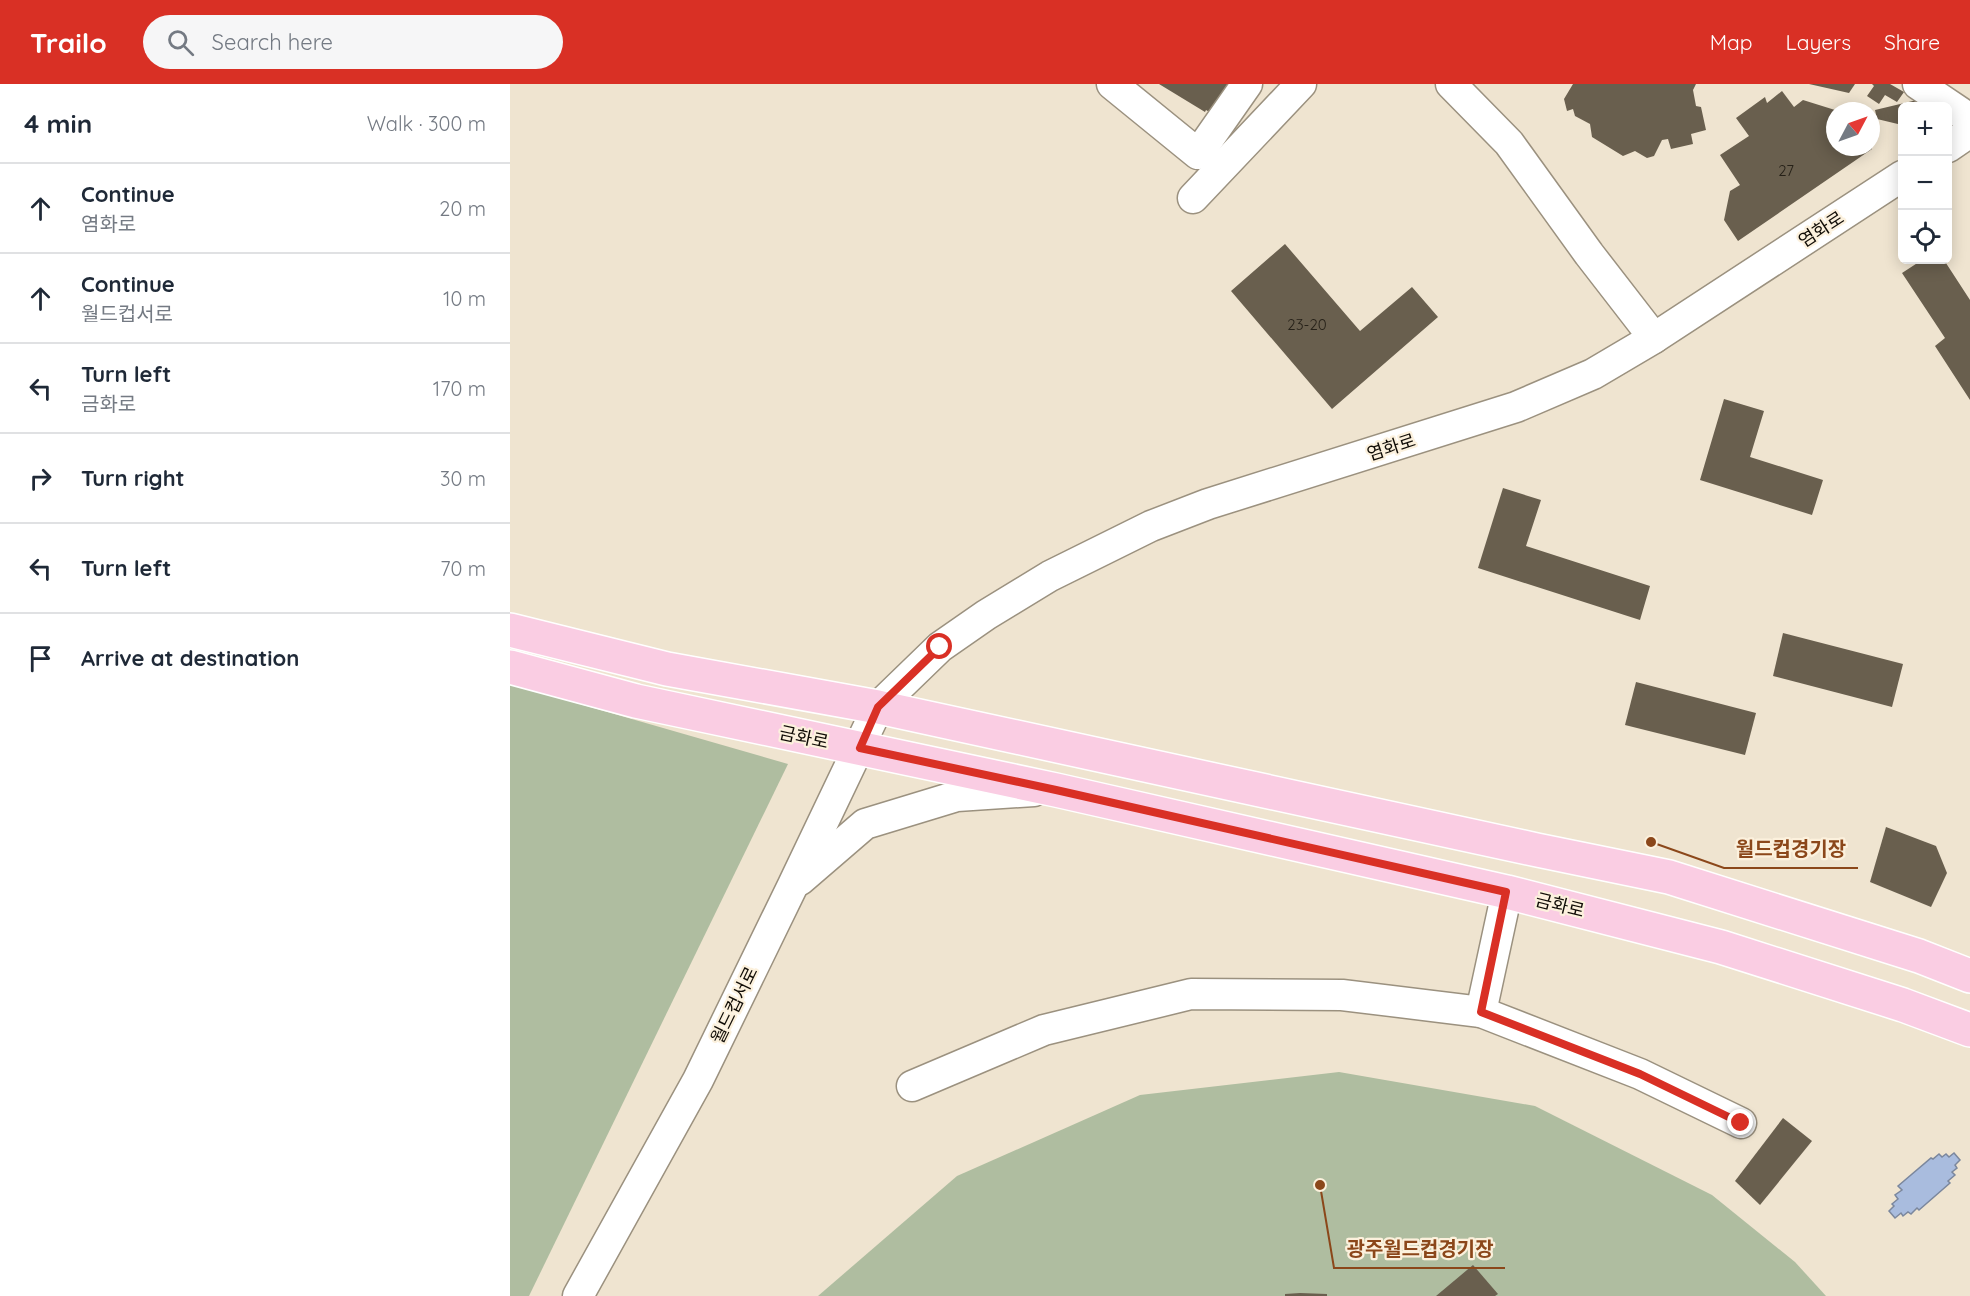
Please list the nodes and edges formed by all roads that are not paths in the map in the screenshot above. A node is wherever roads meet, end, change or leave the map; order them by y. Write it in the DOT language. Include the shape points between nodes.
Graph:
graph roads {
  1 [pos="1113,84"];
  2 [pos="1247,84"];
  3 [pos="1301,84"];
  4 [pos="1451,84"];
  5 [pos="1917,84"];
  6 [pos="1970,119"];
  7 [pos="1970,132"];
  8 [pos="1952,144"];
  9 [pos="1898,179"];
  10 [pos="1192,198"];
  11 [pos="1654,338"];
  12 [pos="510,630"];
  13 [pos="510,667"];
  14 [pos="878,707"];
  15 [pos="860,748"];
  16 [pos="1056,790"];
  17 [pos="794,885"];
  18 [pos="1506,892"];
  19 [pos="1970,976"];
  20 [pos="1481,1012"];
  21 [pos="1970,1030"];
  22 [pos="912,1086"];
  23 [pos="1741,1123"];
  24 [pos="578,1296"];
  1 -- 2 [label="street" via="1198,154"];
  3 -- 10 [label="street"];
  4 -- 11 [label="street" via="1509,143"];
  5 -- 6 [label="street"];
  7 -- 8 [label="street"];
  9 -- 11 [label="street, 염화로"];
  11 -- 14 [label="street, 염화로" via="1593,374 1516,407 1208,504 1110,545 1050,576 940,647"];
  12 -- 14 [label="main road" via="666,669"];
  13 -- 15 [label="main road, 금화로" via="636,701"];
  14 -- 15 [label="street, 월드컵서로"];
  14 -- 19 [label="main road" via="1669,877 1919,956"];
  15 -- 16 [label="main road, 금화로"];
  15 -- 17 [label="street, 월드컵서로"];
  16 -- 17 [label="street" via="957,796 865,824"];
  16 -- 18 [label="main road, 금화로"];
  17 -- 24 [label="street, 월드컵서로" via="698,1080"];
  18 -- 20 [label="street"];
  18 -- 21 [label="main road, 금화로" via="1721,947"];
  20 -- 22 [label="street" via="1342,995 1191,994 1044,1030"];
  20 -- 23 [label="street" via="1640,1074"];
}
